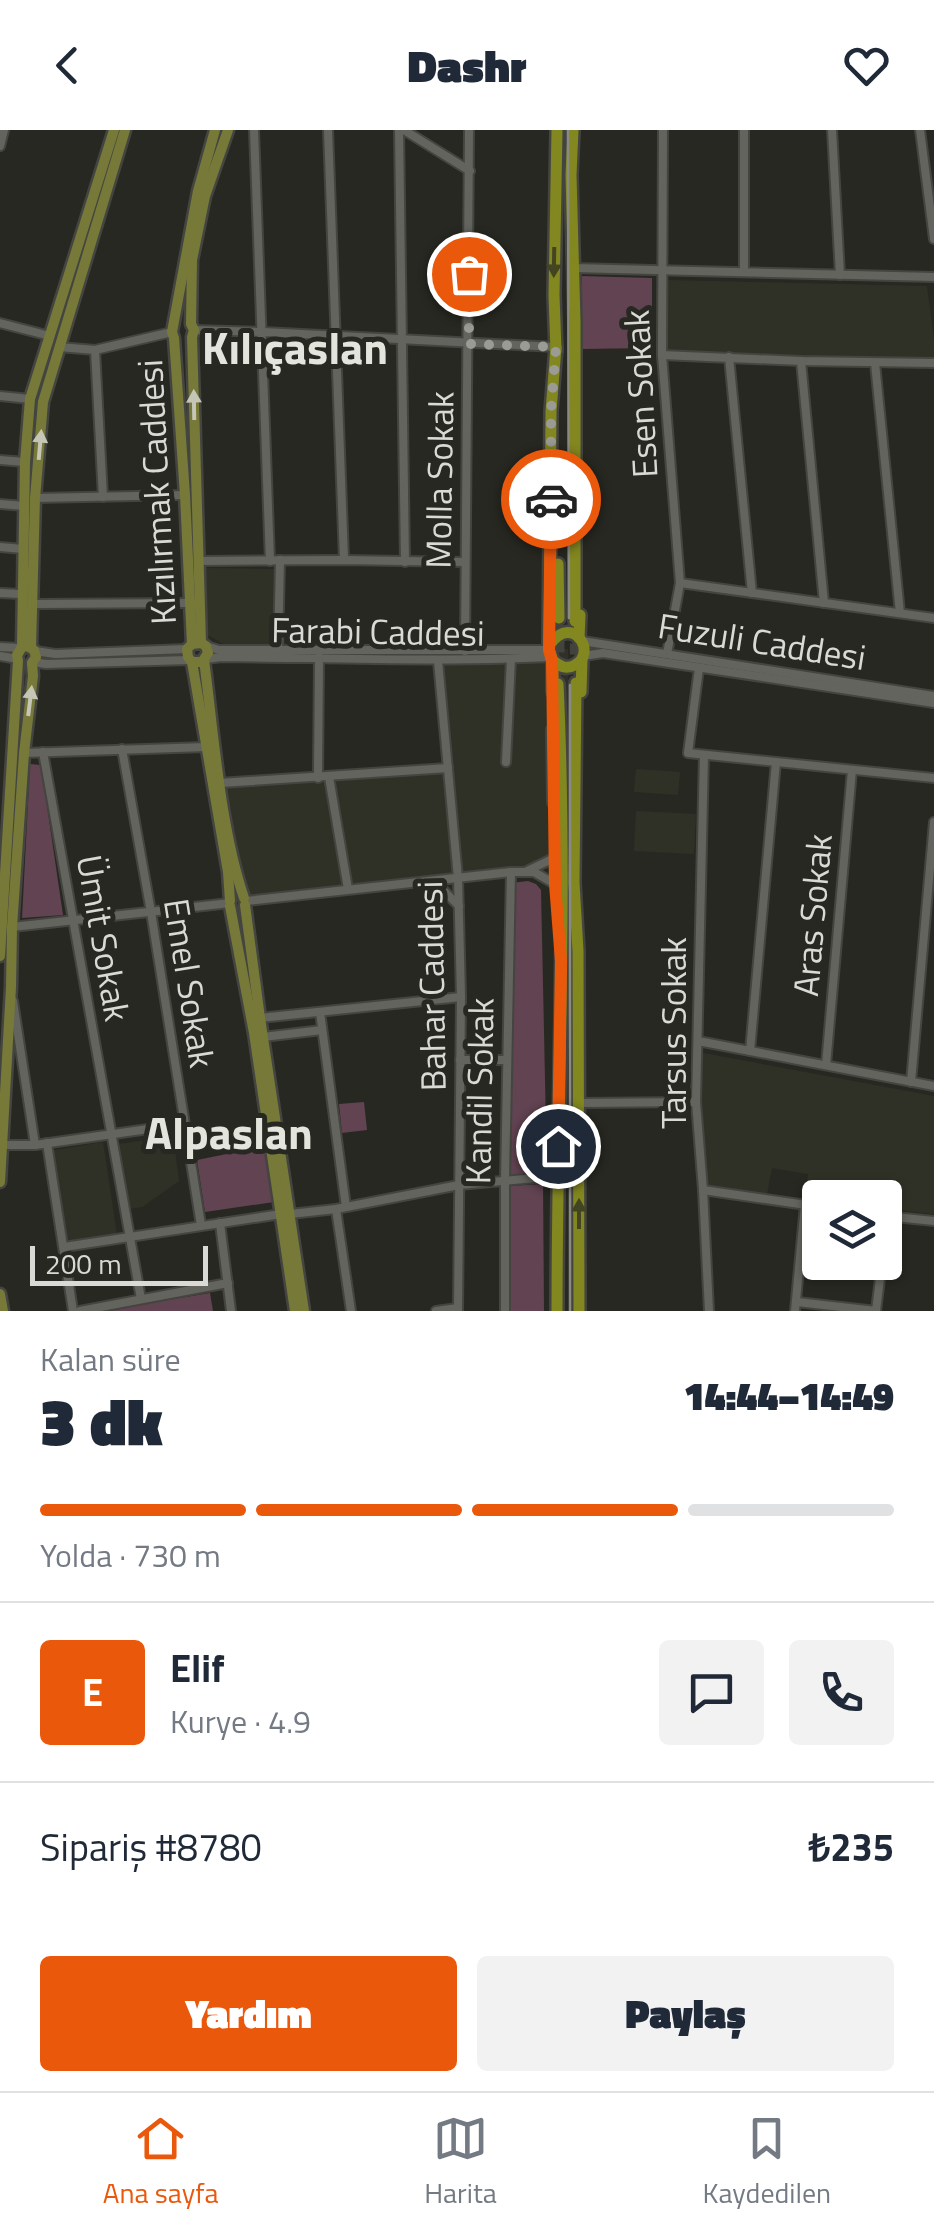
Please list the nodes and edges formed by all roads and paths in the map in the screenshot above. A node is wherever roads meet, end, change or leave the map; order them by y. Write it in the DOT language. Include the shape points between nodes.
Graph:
graph roads {
  1 [pos="4,130"];
  2 [pos="114,130"];
  3 [pos="125,130"];
  4 [pos="216,130"];
  5 [pos="228,130"];
  6 [pos="254,130"];
  7 [pos="328,130"];
  8 [pos="401,130"];
  9 [pos="469,130"];
  10 [pos="554,130"];
  11 [pos="575,130"];
  12 [pos="663,130"];
  13 [pos="744,130"];
  14 [pos="832,130"];
  15 [pos="920,130"];
  16 [pos="0,146"];
  17 [pos="470,170"];
  18 [pos="934,240"];
  19 [pos="573,268"];
  20 [pos="662,270"];
  21 [pos="744,272"];
  22 [pos="840,274"];
  23 [pos="934,277"];
  24 [pos="0,323"];
  25 [pos="192,330"];
  26 [pos="173,332"];
  27 [pos="263,332"];
  28 [pos="50,336"];
  29 [pos="335,336"];
  30 [pos="402,339"];
  31 [pos="469,344"];
  32 [pos="58,346"];
  33 [pos="556,347"];
  34 [pos="95,350"];
  35 [pos="662,355"];
  36 [pos="729,357"];
  37 [pos="802,361"];
  38 [pos="876,363"];
  39 [pos="934,364"];
  40 [pos="574,376"];
  41 [pos="0,396"];
  42 [pos="30,399"];
  43 [pos="0,460"];
  44 [pos="25,462"];
  45 [pos="185,494"];
  46 [pos="103,497"];
  47 [pos="36,498"];
  48 [pos="0,504"];
  49 [pos="25,506"];
  50 [pos="0,547"];
  51 [pos="23,549"];
  52 [pos="275,560"];
  53 [pos="344,560"];
  54 [pos="198,561"];
  55 [pos="405,562"];
  56 [pos="464,562"];
  57 [pos="680,583"];
  58 [pos="0,593"];
  59 [pos="752,593"];
  60 [pos="21,594"];
  61 [pos="190,603"];
  62 [pos="824,603"];
  63 [pos="32,604"];
  64 [pos="900,613"];
  65 [pos="559,618"];
  66 [pos="934,618"];
  67 [pos="574,621"];
  68 [pos="581,639"];
  69 [pos="0,647"];
  70 [pos="278,650"];
  71 [pos="466,651"];
  72 [pos="197,653"];
  73 [pos="551,653"];
  74 [pos="667,654"];
  75 [pos="26,655"];
  76 [pos="0,656"];
  77 [pos="320,658"];
  78 [pos="582,658"];
  79 [pos="511,659"];
  80 [pos="438,661"];
  81 [pos="699,668"];
  82 [pos="576,683"];
  83 [pos="558,684"];
  84 [pos="934,696"];
  85 [pos="934,703"];
  86 [pos="0,721"];
  87 [pos="15,722"];
  88 [pos="206,747"];
  89 [pos="122,749"];
  90 [pos="43,752"];
  91 [pos="24,753"];
  92 [pos="704,755"];
  93 [pos="506,762"];
  94 [pos="776,762"];
  95 [pos="448,768"];
  96 [pos="852,770"];
  97 [pos="6,777"];
  98 [pos="330,777"];
  99 [pos="318,778"];
  100 [pos="934,778"];
  101 [pos="220,784"];
  102 [pos="934,822"];
  103 [pos="554,858"];
  104 [pos="2,870"];
  105 [pos="524,871"];
  106 [pos="510,872"];
  107 [pos="458,878"];
  108 [pos="429,881"];
  109 [pos="555,884"];
  110 [pos="348,889"];
  111 [pos="245,901"];
  112 [pos="230,903"];
  113 [pos="459,906"];
  114 [pos="151,912"];
  115 [pos="72,920"];
  116 [pos="5,922"];
  117 [pos="578,951"];
  118 [pos="0,956"];
  119 [pos="561,961"];
  120 [pos="11,987"];
  121 [pos="461,998"];
  122 [pos="320,1012"];
  123 [pos="260,1018"];
  124 [pos="322,1030"];
  125 [pos="263,1038"];
  126 [pos="698,1041"];
  127 [pos="750,1051"];
  128 [pos="460,1060"];
  129 [pos="506,1060"];
  130 [pos="826,1065"];
  131 [pos="911,1082"];
  132 [pos="934,1086"];
  133 [pos="696,1102"];
  134 [pos="579,1103"];
  135 [pos="184,1124"];
  136 [pos="110,1134"];
  137 [pos="46,1143"];
  138 [pos="2,1145"];
  139 [pos="34,1145"];
  140 [pos="557,1176"];
  141 [pos="504,1181"];
  142 [pos="0,1182"];
  143 [pos="460,1185"];
  144 [pos="703,1190"];
  145 [pos="802,1205"];
  146 [pos="341,1208"];
  147 [pos="286,1214"];
  148 [pos="902,1218"];
  149 [pos="934,1221"];
  150 [pos="220,1223"];
  151 [pos="201,1225"];
  152 [pos="130,1236"];
  153 [pos="802,1239"];
  154 [pos="64,1247"];
  155 [pos="880,1280"];
  156 [pos="228,1283"];
  157 [pos="0,1294"];
  158 [pos="141,1299"];
  159 [pos="796,1306"];
  160 [pos="458,1310"];
  161 [pos="3,1311"];
  162 [pos="76,1311"];
  163 [pos="232,1311"];
  164 [pos="295,1311"];
  165 [pos="304,1311"];
  166 [pos="351,1311"];
  167 [pos="436,1311"];
  168 [pos="505,1311"];
  169 [pos="557,1311"];
  170 [pos="578,1311"];
  171 [pos="709,1311"];
  172 [pos="876,1311"];
  1 -- 16 [label="street"];
  2 -- 28 [label="main road"];
  3 -- 32 [label="main road"];
  4 -- 26 [label="main road, Kızılırmak Caddesi" via="198,190"];
  5 -- 25 [label="main road, Kızılırmak Caddesi" via="192,260"];
  6 -- 27 [label="street"];
  7 -- 29 [label="street"];
  8 -- 17 [label="street"];
  8 -- 30 [label="street"];
  9 -- 17 [label="street, Molla Sokak"];
  10 -- 33 [label="highway, one-way"];
  11 -- 19 [label="highway"];
  12 -- 20 [label="street, Esen Sokak"];
  13 -- 21 [label="street"];
  14 -- 22 [label="street"];
  15 -- 18 [label="street"];
  17 -- 31 [label="street, Molla Sokak"];
  19 -- 20 [label="street"];
  19 -- 40 [label="highway"];
  20 -- 21 [label="street"];
  20 -- 35 [label="street, Esen Sokak"];
  21 -- 22 [label="street"];
  22 -- 23 [label="street"];
  24 -- 28 [label="street"];
  25 -- 26 [label="main road" via="182,320"];
  25 -- 26 [label="main road" via="184,342"];
  25 -- 27 [label="street"];
  54 -- 25 [label="main road, Kızılırmak Caddesi, one-way"];
  26 -- 34 [label="street"];
  26 -- 45 [label="main road, Kızılırmak Caddesi"];
  27 -- 29 [label="street"];
  27 -- 52 [label="street"];
  28 -- 42 [label="main road"];
  29 -- 30 [label="street"];
  29 -- 53 [label="street"];
  30 -- 31 [label="street"];
  30 -- 55 [label="street"];
  31 -- 33 [label="street"];
  31 -- 56 [label="street, Molla Sokak"];
  32 -- 34 [label="street"];
  47 -- 32 [label="main road, one-way" via="44,402"];
  33 -- 65 [label="highway"];
  33 -- 73 [label="highway"];
  34 -- 46 [label="street"];
  35 -- 36 [label="street"];
  35 -- 57 [label="street, Esen Sokak"];
  36 -- 37 [label="street"];
  36 -- 59 [label="street"];
  37 -- 38 [label="street"];
  37 -- 62 [label="street"];
  38 -- 39 [label="street"];
  38 -- 64 [label="street"];
  40 -- 67 [label="highway"];
  40 -- 68 [label="highway"];
  41 -- 42 [label="street"];
  42 -- 44 [label="main road"];
  43 -- 44 [label="street"];
  44 -- 49 [label="main road"];
  45 -- 46 [label="street"];
  45 -- 61 [label="main road, Kızılırmak Caddesi"];
  46 -- 47 [label="street"];
  47 -- 63 [label="main road"];
  48 -- 49 [label="street"];
  49 -- 51 [label="main road"];
  50 -- 51 [label="street"];
  51 -- 60 [label="main road"];
  52 -- 53 [label="street"];
  52 -- 54 [label="street"];
  52 -- 70 [label="street"];
  53 -- 55 [label="street"];
  54 -- 72 [label="main road, Kızılırmak Caddesi"];
  55 -- 56 [label="street"];
  56 -- 71 [label="street, Molla Sokak"];
  57 -- 59 [label="street"];
  57 -- 74 [label="street, Esen Sokak"];
  58 -- 60 [label="street"];
  59 -- 62 [label="street"];
  60 -- 75 [label="main road"];
  61 -- 63 [label="street"];
  61 -- 72 [label="main road, Kızılırmak Caddesi"];
  62 -- 64 [label="street"];
  63 -- 75 [label="main road"];
  64 -- 66 [label="street"];
  68 -- 73 [label="highway" via="562,633"];
  68 -- 74 [label="street, Fuzuli Caddesi"];
  68 -- 78 [label="highway"];
  69 -- 75 [label="street, Farabi Caddesi"];
  70 -- 71 [label="street, Farabi Caddesi"];
  70 -- 72 [label="street, Farabi Caddesi"];
  71 -- 73 [label="street, Farabi Caddesi"];
  72 -- 75 [label="street, Farabi Caddesi"];
  72 -- 77 [label="street, Farabi Caddesi"];
  72 -- 88 [label="main road, Kızılırmak Caddesi"];
  72 -- 101 [label="main road, Kızılırmak Caddesi"];
  73 -- 78 [label="highway" via="562,667"];
  73 -- 79 [label="street, Farabi Caddesi"];
  73 -- 103 [label="highway"];
  74 -- 84 [label="street, Fuzuli Caddesi"];
  75 -- 76 [label="street, Farabi Caddesi"];
  75 -- 87 [label="main road"];
  91 -- 75 [label="main road, one-way" via="33,676"];
  77 -- 80 [label="street, Farabi Caddesi"];
  77 -- 99 [label="street"];
  78 -- 81 [label="street, Fuzuli Caddesi" via="603,654"];
  78 -- 117 [label="highway"];
  79 -- 80 [label="street, Farabi Caddesi"];
  79 -- 93 [label="street"];
  80 -- 95 [label="street, Bahar Caddesi"];
  81 -- 85 [label="street, Fuzuli Caddesi"];
  81 -- 92 [label="street, Tarsus Sokak" via="688,753"];
  82 -- 117 [label="highway"];
  83 -- 119 [label="highway"];
  86 -- 87 [label="street"];
  87 -- 97 [label="main road"];
  88 -- 89 [label="street"];
  88 -- 112 [label="main road, Kızılırmak Caddesi"];
  89 -- 90 [label="street"];
  89 -- 114 [label="street, Emel Sokak"];
  90 -- 91 [label="street"];
  90 -- 115 [label="street, Ümit Sokak"];
  91 -- 116 [label="main road"];
  92 -- 94 [label="street"];
  92 -- 126 [label="street, Tarsus Sokak"];
  94 -- 96 [label="street"];
  94 -- 127 [label="street"];
  95 -- 98 [label="street"];
  95 -- 107 [label="street, Bahar Caddesi"];
  96 -- 100 [label="street"];
  96 -- 130 [label="street, Aras Sokak"];
  97 -- 104 [label="main road"];
  98 -- 99 [label="street"];
  98 -- 110 [label="street"];
  99 -- 101 [label="street"];
  101 -- 111 [label="main road, Kızılırmak Caddesi"];
  102 -- 131 [label="street"];
  103 -- 105 [label="street"];
  103 -- 109 [label="highway"];
  104 -- 116 [label="main road"];
  105 -- 106 [label="street"];
  105 -- 109 [label="street"];
  106 -- 107 [label="street"];
  106 -- 129 [label="street, Kandil Sokak"];
  107 -- 108 [label="street"];
  107 -- 113 [label="street, Bahar Caddesi"];
  108 -- 110 [label="street"];
  108 -- 113 [label="street"];
  109 -- 119 [label="highway"];
  110 -- 111 [label="street"];
  111 -- 112 [label="main road" via="239,910"];
  111 -- 123 [label="main road, Kızılırmak Caddesi"];
  112 -- 114 [label="street"];
  112 -- 147 [label="main road, Kızılırmak Caddesi"];
  113 -- 121 [label="street, Bahar Caddesi"];
  114 -- 115 [label="street"];
  114 -- 135 [label="street, Emel Sokak"];
  115 -- 116 [label="street"];
  115 -- 136 [label="street, Ümit Sokak"];
  116 -- 118 [label="main road"];
  116 -- 120 [label="main road"];
  117 -- 134 [label="highway"];
  119 -- 140 [label="highway"];
  120 -- 138 [label="main road"];
  120 -- 139 [label="street"];
  121 -- 122 [label="street"];
  121 -- 128 [label="street, Bahar Caddesi"];
  122 -- 123 [label="street"];
  122 -- 124 [label="street"];
  123 -- 125 [label="main road, Kızılırmak Caddesi"];
  124 -- 125 [label="street"];
  124 -- 146 [label="street"];
  125 -- 147 [label="main road, Kızılırmak Caddesi"];
  126 -- 127 [label="street"];
  126 -- 133 [label="street, Tarsus Sokak"];
  127 -- 130 [label="street"];
  128 -- 129 [label="street"];
  128 -- 143 [label="street, Bahar Caddesi"];
  129 -- 141 [label="street, Kandil Sokak"];
  130 -- 131 [label="street"];
  131 -- 132 [label="street"];
  133 -- 134 [label="street"];
  133 -- 144 [label="street, Tarsus Sokak"];
  170 -- 134 [label="highway, one-way"];
  135 -- 136 [label="street"];
  135 -- 151 [label="street, Emel Sokak"];
  136 -- 137 [label="street"];
  136 -- 152 [label="street, Ümit Sokak"];
  137 -- 139 [label="street"];
  137 -- 154 [label="street"];
  138 -- 139 [label="street"];
  138 -- 142 [label="main road"];
  140 -- 141 [label="street"];
  140 -- 169 [label="highway"];
  141 -- 143 [label="street"];
  141 -- 168 [label="street, Kandil Sokak"];
  143 -- 146 [label="street"];
  143 -- 160 [label="street, Bahar Caddesi"];
  144 -- 145 [label="street"];
  144 -- 171 [label="street, Tarsus Sokak"];
  146 -- 147 [label="street"];
  146 -- 166 [label="street"];
  147 -- 150 [label="street"];
  147 -- 164 [label="main road, Kızılırmak Caddesi"];
  147 -- 165 [label="main road, Kızılırmak Caddesi"];
  148 -- 149 [label="street"];
  150 -- 151 [label="street"];
  150 -- 156 [label="street"];
  151 -- 152 [label="street"];
  152 -- 154 [label="street"];
  152 -- 158 [label="street, Ümit Sokak"];
  153 -- 159 [label="street"];
  154 -- 162 [label="street"];
  155 -- 172 [label="street"];
  156 -- 158 [label="street"];
  156 -- 163 [label="street"];
  157 -- 161 [label="main road"];
  158 -- 162 [label="street"];
  159 -- 172 [label="street"];
  160 -- 167 [label="street"];
}
